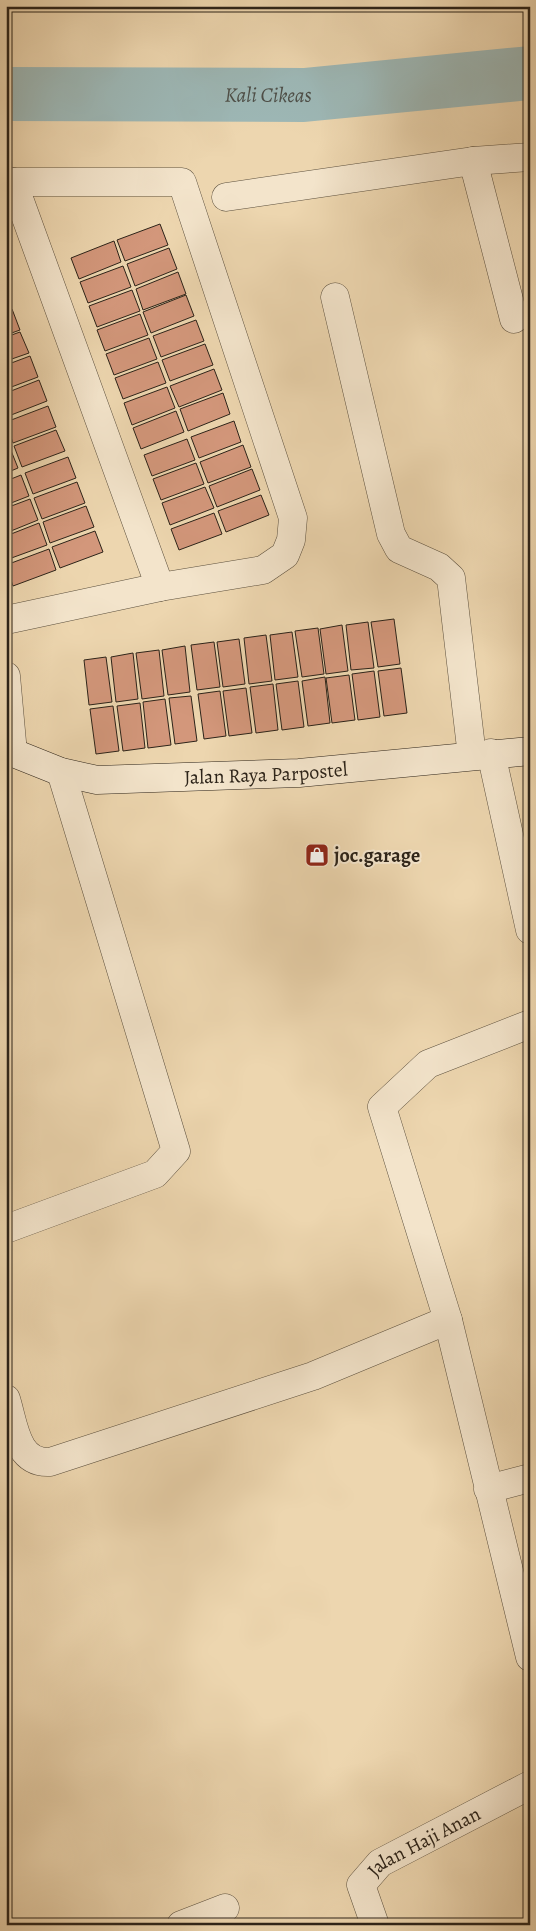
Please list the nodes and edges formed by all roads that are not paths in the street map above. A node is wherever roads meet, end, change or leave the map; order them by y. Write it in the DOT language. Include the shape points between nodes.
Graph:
graph roads {
  1 [pos="530,157"];
  2 [pos="473,161"];
  3 [pos="10,182"];
  4 [pos="226,198"];
  5 [pos="335,297"];
  6 [pos="514,319"];
  7 [pos="160,587"];
  8 [pos="6,620"];
  9 [pos="6,676"];
  10 [pos="530,751"];
  11 [pos="10,752"];
  12 [pos="482,754"];
  13 [pos="62,772"];
  14 [pos="530,930"];
  15 [pos="530,1024"];
  16 [pos="6,1229"];
  17 [pos="448,1320"];
  18 [pos="6,1398"];
  19 [pos="530,1478"];
  20 [pos="488,1489"];
  21 [pos="530,1657"];
  22 [pos="530,1785"];
  23 [pos="225,1908"];
  24 [pos="182,1925"];
  25 [pos="375,1925"];
  1 -- 2 [label="street"];
  2 -- 4 [label="street"];
  2 -- 6 [label="street"];
  3 -- 7 [label="street"];
  3 -- 7 [label="street" via="182,182 293,518 292,540 285,555 263,570"];
  5 -- 12 [label="street" via="390,534 399,549 439,567 451,578"];
  7 -- 8 [label="street"];
  9 -- 11 [label="street"];
  10 -- 12 [label="street, Jalan Raya Parpostel"];
  11 -- 13 [label="street, Jalan Raya Parpostel"];
  12 -- 13 [label="street, Jalan Raya Parpostel" via="299,774 98,780"];
  12 -- 14 [label="street"];
  13 -- 16 [label="street" via="176,1151 156,1174"];
  15 -- 17 [label="street" via="428,1064 382,1107"];
  17 -- 18 [label="street" via="313,1376 50,1462 39,1462 21,1449"];
  17 -- 20 [label="street"];
  19 -- 20 [label="street"];
  20 -- 21 [label="street"];
  22 -- 25 [label="street, Jalan Haji Anan" via="380,1863 361,1885"];
  23 -- 24 [label="street"];
}
